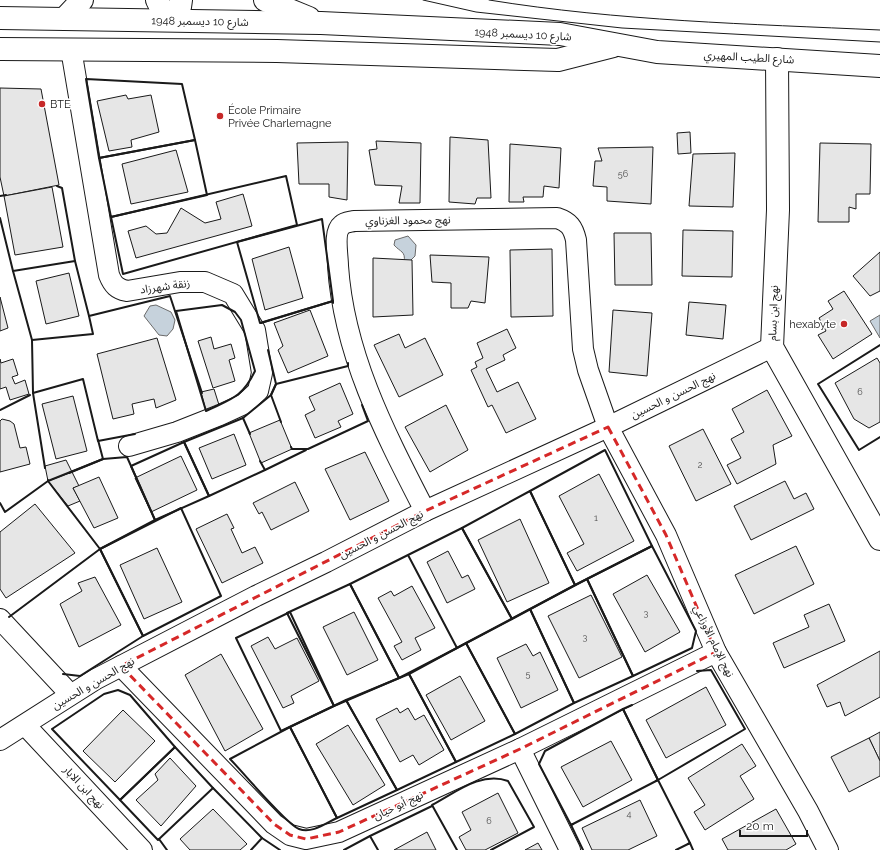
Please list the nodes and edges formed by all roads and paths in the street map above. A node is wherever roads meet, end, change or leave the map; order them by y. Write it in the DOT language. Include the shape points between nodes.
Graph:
graph roads {
  1 [pos="82,0"];
  2 [pos="157,0"];
  3 [pos="181,0"];
  4 [pos="265,0"];
  5 [pos="0,18"];
  6 [pos="66,18"];
  7 [pos="167,20"];
  8 [pos="321,23"];
  9 [pos="618,44"];
  10 [pos="0,49"];
  11 [pos="71,49"];
  12 [pos="141,50"];
  13 [pos="182,50"];
  14 [pos="777,59"];
  15 [pos="880,66"];
  16 [pos="772,347"];
  17 [pos="608,427"];
  18 [pos="129,446"];
  19 [pos="425,511"];
  20 [pos="880,539"];
  21 [pos="0,619"];
  22 [pos="716,652"];
  23 [pos="121,666"];
  24 [pos="70,694"];
  25 [pos="25,725"];
  26 [pos="0,740"];
  27 [pos="520,749"];
  28 [pos="142,850"];
  29 [pos="570,850"];
  30 [pos="828,850"];
  1 -- 6 [label="main road"];
  2 -- 7 [label="main road"];
  3 -- 7 [label="main road" via="180,7"];
  4 -- 8 [label="main road"];
  5 -- 6 [label="main road, شارع 10 ديسمبر 1948"];
  6 -- 7 [label="main road, شارع 10 ديسمبر 1948"];
  7 -- 8 [label="main road, شارع 10 ديسمبر 1948"];
  7 -- 12 [label="main road"];
  7 -- 13 [label="main road"];
  8 -- 9 [label="main road, شارع 10 ديسمبر 1948" via="560,34"];
  9 -- 13 [label="main road, شارع 10 ديسمبر 1948" via="558,60 277,50"];
  9 -- 14 [label="main road, شارع الطيب المهيري" via="657,52"];
  10 -- 11 [label="main road, شارع 10 ديسمبر 1948"];
  11 -- 12 [label="main road, شارع 10 ديسمبر 1948"];
  11 -- 18 [label="street, زنقة شهرزاد" via="113,284 119,290 128,291 180,282 205,282 232,294 255,330 262,373 258,391 244,404 178,432"];
  12 -- 13 [label="main road, شارع 10 ديسمبر 1948"];
  14 -- 15 [label="main road, شارع الطيب المهيري"];
  14 -- 16 [label="main road, نهج ابن بسام" via="778,210"];
  16 -- 17 [label="street, نهج الحسن و الحسين"];
  16 -- 20 [label="main road, نهج ابن بسام"];
  17 -- 19 [label="street, نهج الحسن و الحسين"];
  17 -- 19 [label="street, نهج محمود الغزناوي" via="583,349 576,240 573,230 565,220 447,219 354,221 343,224 338,234 340,293 352,350 369,396"];
  17 -- 22 [label="street, نهج الإمام الأوزاعي" via="666,535"];
  19 -- 23 [label="street, نهج الحسن و الحسين"];
  21 -- 24 [label="street"];
  22 -- 27 [label="street, نهج أبو حيان"];
  22 -- 30 [label="street, نهج الإمام الأوزاعي"];
  23 -- 24 [label="street, نهج الحسن و الحسين"];
  23 -- 27 [label="street, نهج أبو حيان" via="274,824 290,835 306,839 339,832"];
  24 -- 25 [label="street, نهج الحسن و الحسين"];
  25 -- 26 [label="street, نهج الحسن و الحسين"];
  25 -- 28 [label="street, نهج ابن الابار"];
  27 -- 29 [label="street"];
}
